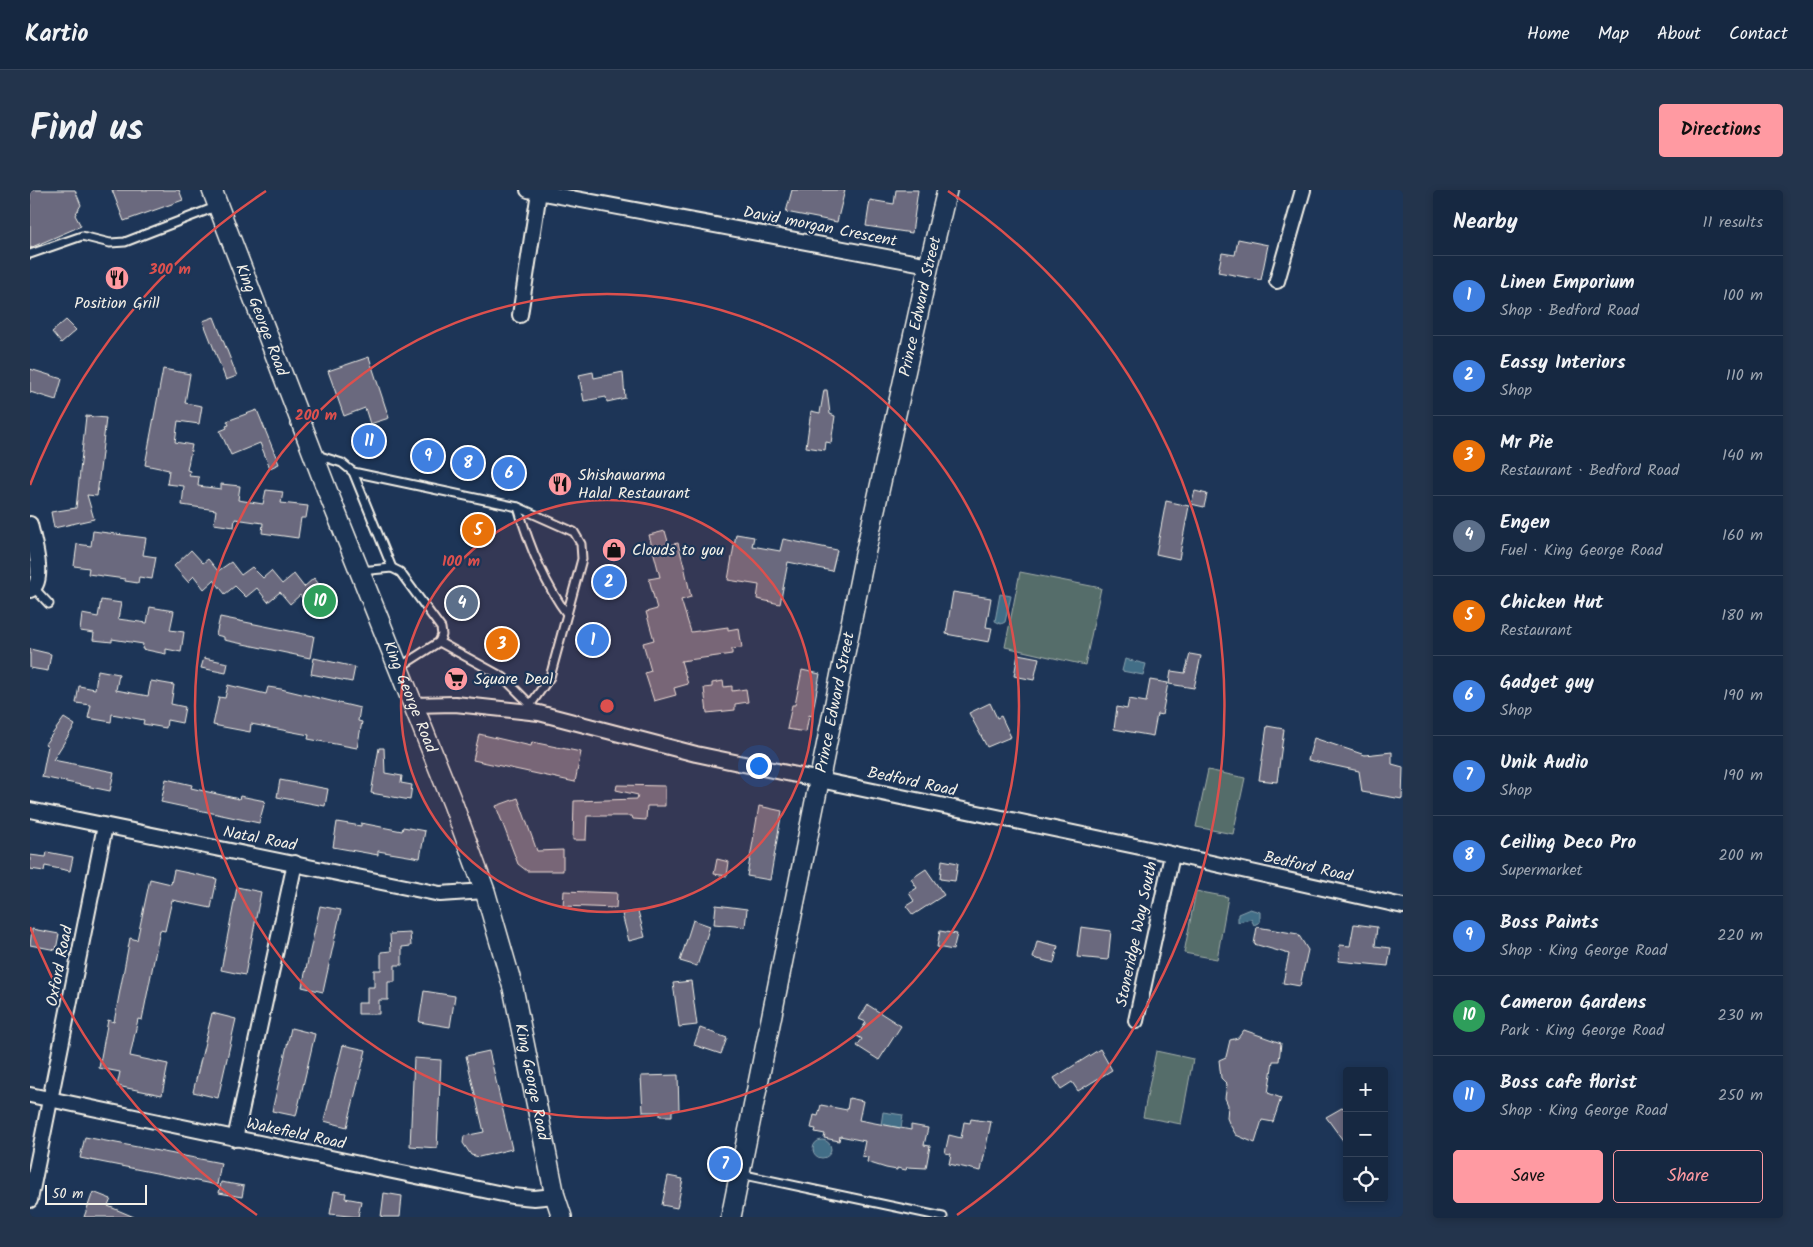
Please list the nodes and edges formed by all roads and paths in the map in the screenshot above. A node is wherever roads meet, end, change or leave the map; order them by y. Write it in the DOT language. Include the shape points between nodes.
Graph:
graph roads {
  1 [pos="947,190"];
  2 [pos="1303,190"];
  3 [pos="533,191"];
  4 [pos="215,198"];
  5 [pos="30,254"];
  6 [pos="929,265"];
  7 [pos="1277,280"];
  8 [pos="520,315"];
  9 [pos="313,454"];
  10 [pos="353,472"];
  11 [pos="518,507"];
  12 [pos="30,524"];
  13 [pos="392,568"];
  14 [pos="359,571"];
  15 [pos="32,589"];
  16 [pos="49,604"];
  17 [pos="567,614"];
  18 [pos="439,642"];
  19 [pos="398,669"];
  20 [pos="412,705"];
  21 [pos="535,709"];
  22 [pos="821,781"];
  23 [pos="30,810"];
  24 [pos="105,826"];
  25 [pos="1172,855"];
  26 [pos="295,863"];
  27 [pos="485,891"];
  28 [pos="1403,906"];
  29 [pos="1136,1021"];
  30 [pos="30,1095"];
  31 [pos="51,1099"];
  32 [pos="235,1139"];
  33 [pos="739,1174"];
  34 [pos="555,1196"];
  35 [pos="30,1200"];
  36 [pos="562,1217"];
  37 [pos="731,1217"];
  38 [pos="943,1217"];
  1 -- 6 [label="main road, Prince Edward Street"];
  2 -- 7 [label="street"];
  3 -- 6 [label="street, David morgan Crescent"];
  3 -- 8 [label="street"];
  4 -- 5 [label="lane" via="125,242 82,236"];
  4 -- 9 [label="main road, King George Road"];
  6 -- 22 [label="main road, Prince Edward Street" via="862,568"];
  9 -- 10 [label="lane" via="342,463"];
  9 -- 14 [label="main road, King George Road"];
  10 -- 11 [label="lane"];
  10 -- 13 [label="lane"];
  11 -- 17 [label="lane" via="551,592"];
  11 -- 17 [label="lane" via="574,532 582,544 582,559"];
  12 -- 15 [label="street" via="39,572"];
  13 -- 14 [label="lane"];
  13 -- 18 [label="lane" via="400,572 441,628"];
  14 -- 19 [label="main road, King George Road"];
  15 -- 16 [label="lane"];
  17 -- 21 [label="lane" via="550,677"];
  18 -- 19 [label="lane"];
  18 -- 21 [label="lane" via="503,677"];
  19 -- 20 [label="main road, King George Road"];
  20 -- 21 [label="street, Bedford Road"];
  20 -- 27 [label="main road, King George Road"];
  21 -- 22 [label="street, Bedford Road" via="696,754"];
  22 -- 25 [label="street, Bedford Road"];
  22 -- 33 [label="main road, Prince Edward Street"];
  23 -- 24 [label="street, Natal Road"];
  24 -- 26 [label="street, Natal Road"];
  24 -- 31 [label="street, Oxford Road"];
  25 -- 28 [label="street, Bedford Road"];
  25 -- 29 [label="street, Stoneridge Way South"];
  26 -- 27 [label="street, Natal Road" via="440,894"];
  26 -- 32 [label="street"];
  27 -- 34 [label="main road, King George Road" via="513,988"];
  30 -- 31 [label="street, Wakefield Road"];
  31 -- 32 [label="street, Wakefield Road"];
  31 -- 35 [label="street, Oxford Road"];
  32 -- 34 [label="street, Wakefield Road" via="512,1196"];
  33 -- 37 [label="main road, Prince Edward Street"];
  33 -- 38 [label="lane"];
  34 -- 36 [label="main road, King George Road"];
}
